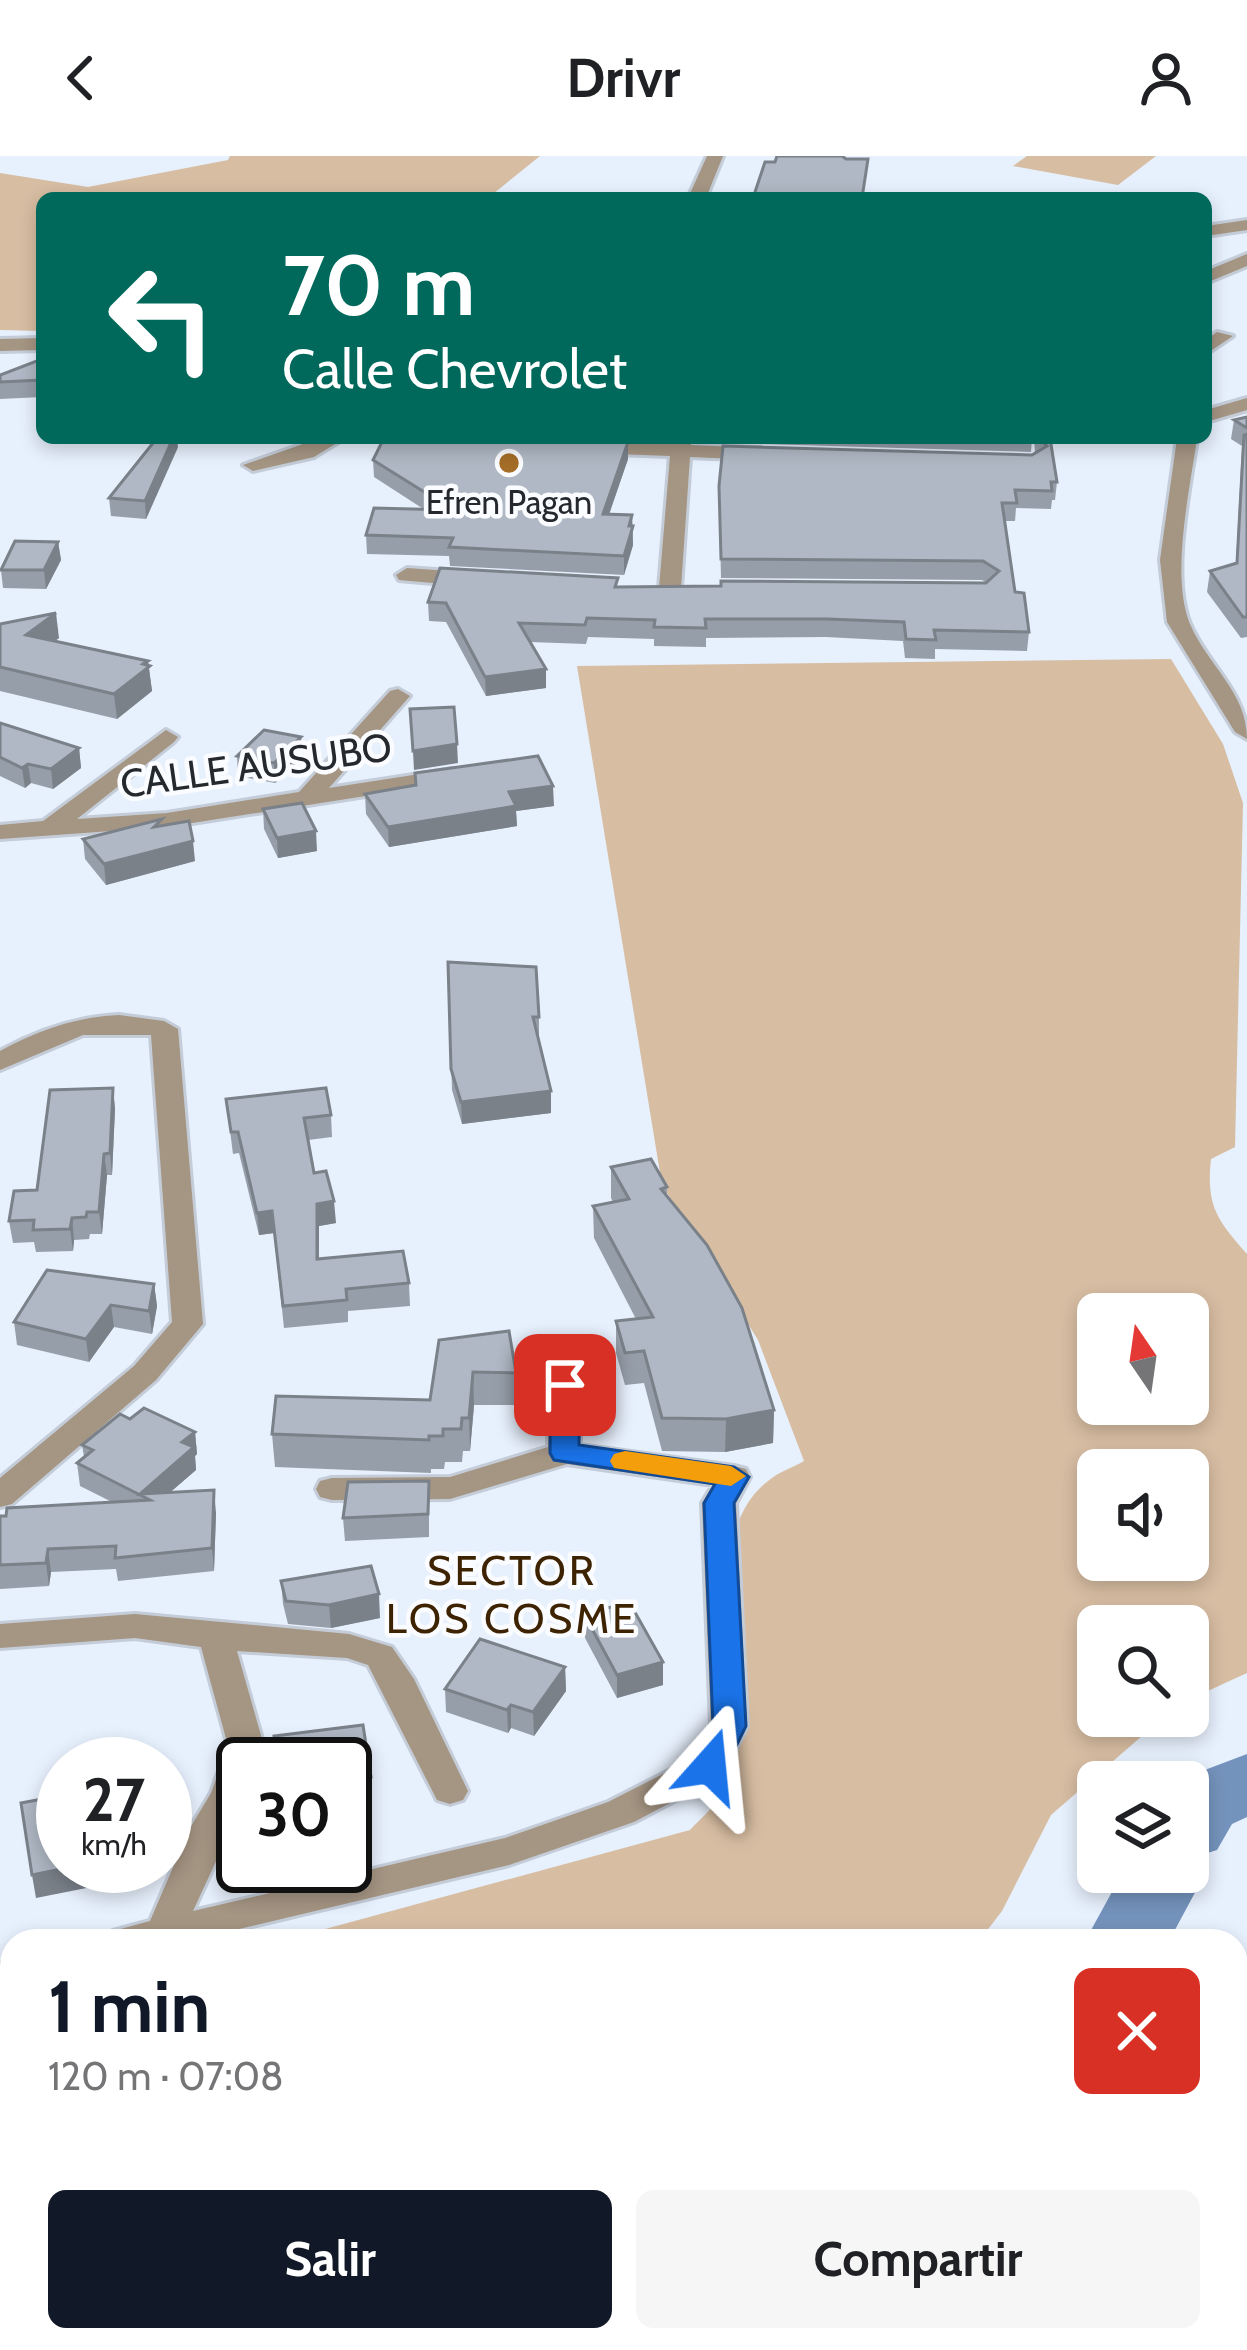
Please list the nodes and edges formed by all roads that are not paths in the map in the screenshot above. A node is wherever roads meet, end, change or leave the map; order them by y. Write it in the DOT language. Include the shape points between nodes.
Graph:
graph roads {
  1 [pos="715,156"];
  2 [pos="700,192"];
  3 [pos="1247,225"];
  4 [pos="1212,230"];
  5 [pos="1247,259"];
  6 [pos="1212,275"];
  7 [pos="36,344"];
  8 [pos="0,345"];
  9 [pos="1247,404"];
  10 [pos="1212,414"];
  11 [pos="324,444"];
  12 [pos="1185,444"];
  13 [pos="562,445"];
  14 [pos="680,445"];
  15 [pos="773,455"];
  16 [pos="253,466"];
  17 [pos="407,575"];
  18 [pos="502,581"];
  19 [pos="669,588"];
  20 [pos="398,696"];
  21 [pos="1247,732"];
  22 [pos="166,737"];
  23 [pos="479,772"];
  24 [pos="306,799"];
  25 [pos="47,830"];
  26 [pos="0,832"];
  27 [pos="0,1062"];
  28 [pos="565,1385"];
  29 [pos="564,1453"];
  30 [pos="332,1490"];
  31 [pos="0,1496"];
  32 [pos="0,1636"];
  33 [pos="216,1637"];
  34 [pos="450,1791"];
  35 [pos="166,1929"];
  36 [pos="170,1929"];
  1 -- 2 [label="street"];
  3 -- 4 [label="street"];
  5 -- 6 [label="street"];
  7 -- 8 [label="street"];
  9 -- 10 [label="street"];
  11 -- 16 [label="street"];
  12 -- 21 [label="street" via="1171,560 1178,622"];
  13 -- 14 [label="street"];
  14 -- 15 [label="street"];
  14 -- 19 [label="street"];
  17 -- 18 [label="street"];
  20 -- 24 [label="street"];
  22 -- 25 [label="street"];
  23 -- 24 [label="street, CALLE AUSUBO"];
  24 -- 25 [label="street, CALLE AUSUBO"];
  25 -- 26 [label="street, CALLE AUSUBO"];
  27 -- 31 [label="street" via="81,1025 130,1021 164,1029 188,1324 131,1386"];
  28 -- 29 [label="street"];
  29 -- 30 [label="street" via="476,1487"];
  29 -- 36 [label="street" via="734,1477 719,1503 729,1726 710,1766 620,1812 509,1851"];
  32 -- 33 [label="street" via="135,1626"];
  33 -- 34 [label="street" via="349,1646 380,1656"];
  33 -- 35 [label="street" via="245,1746"];
}
